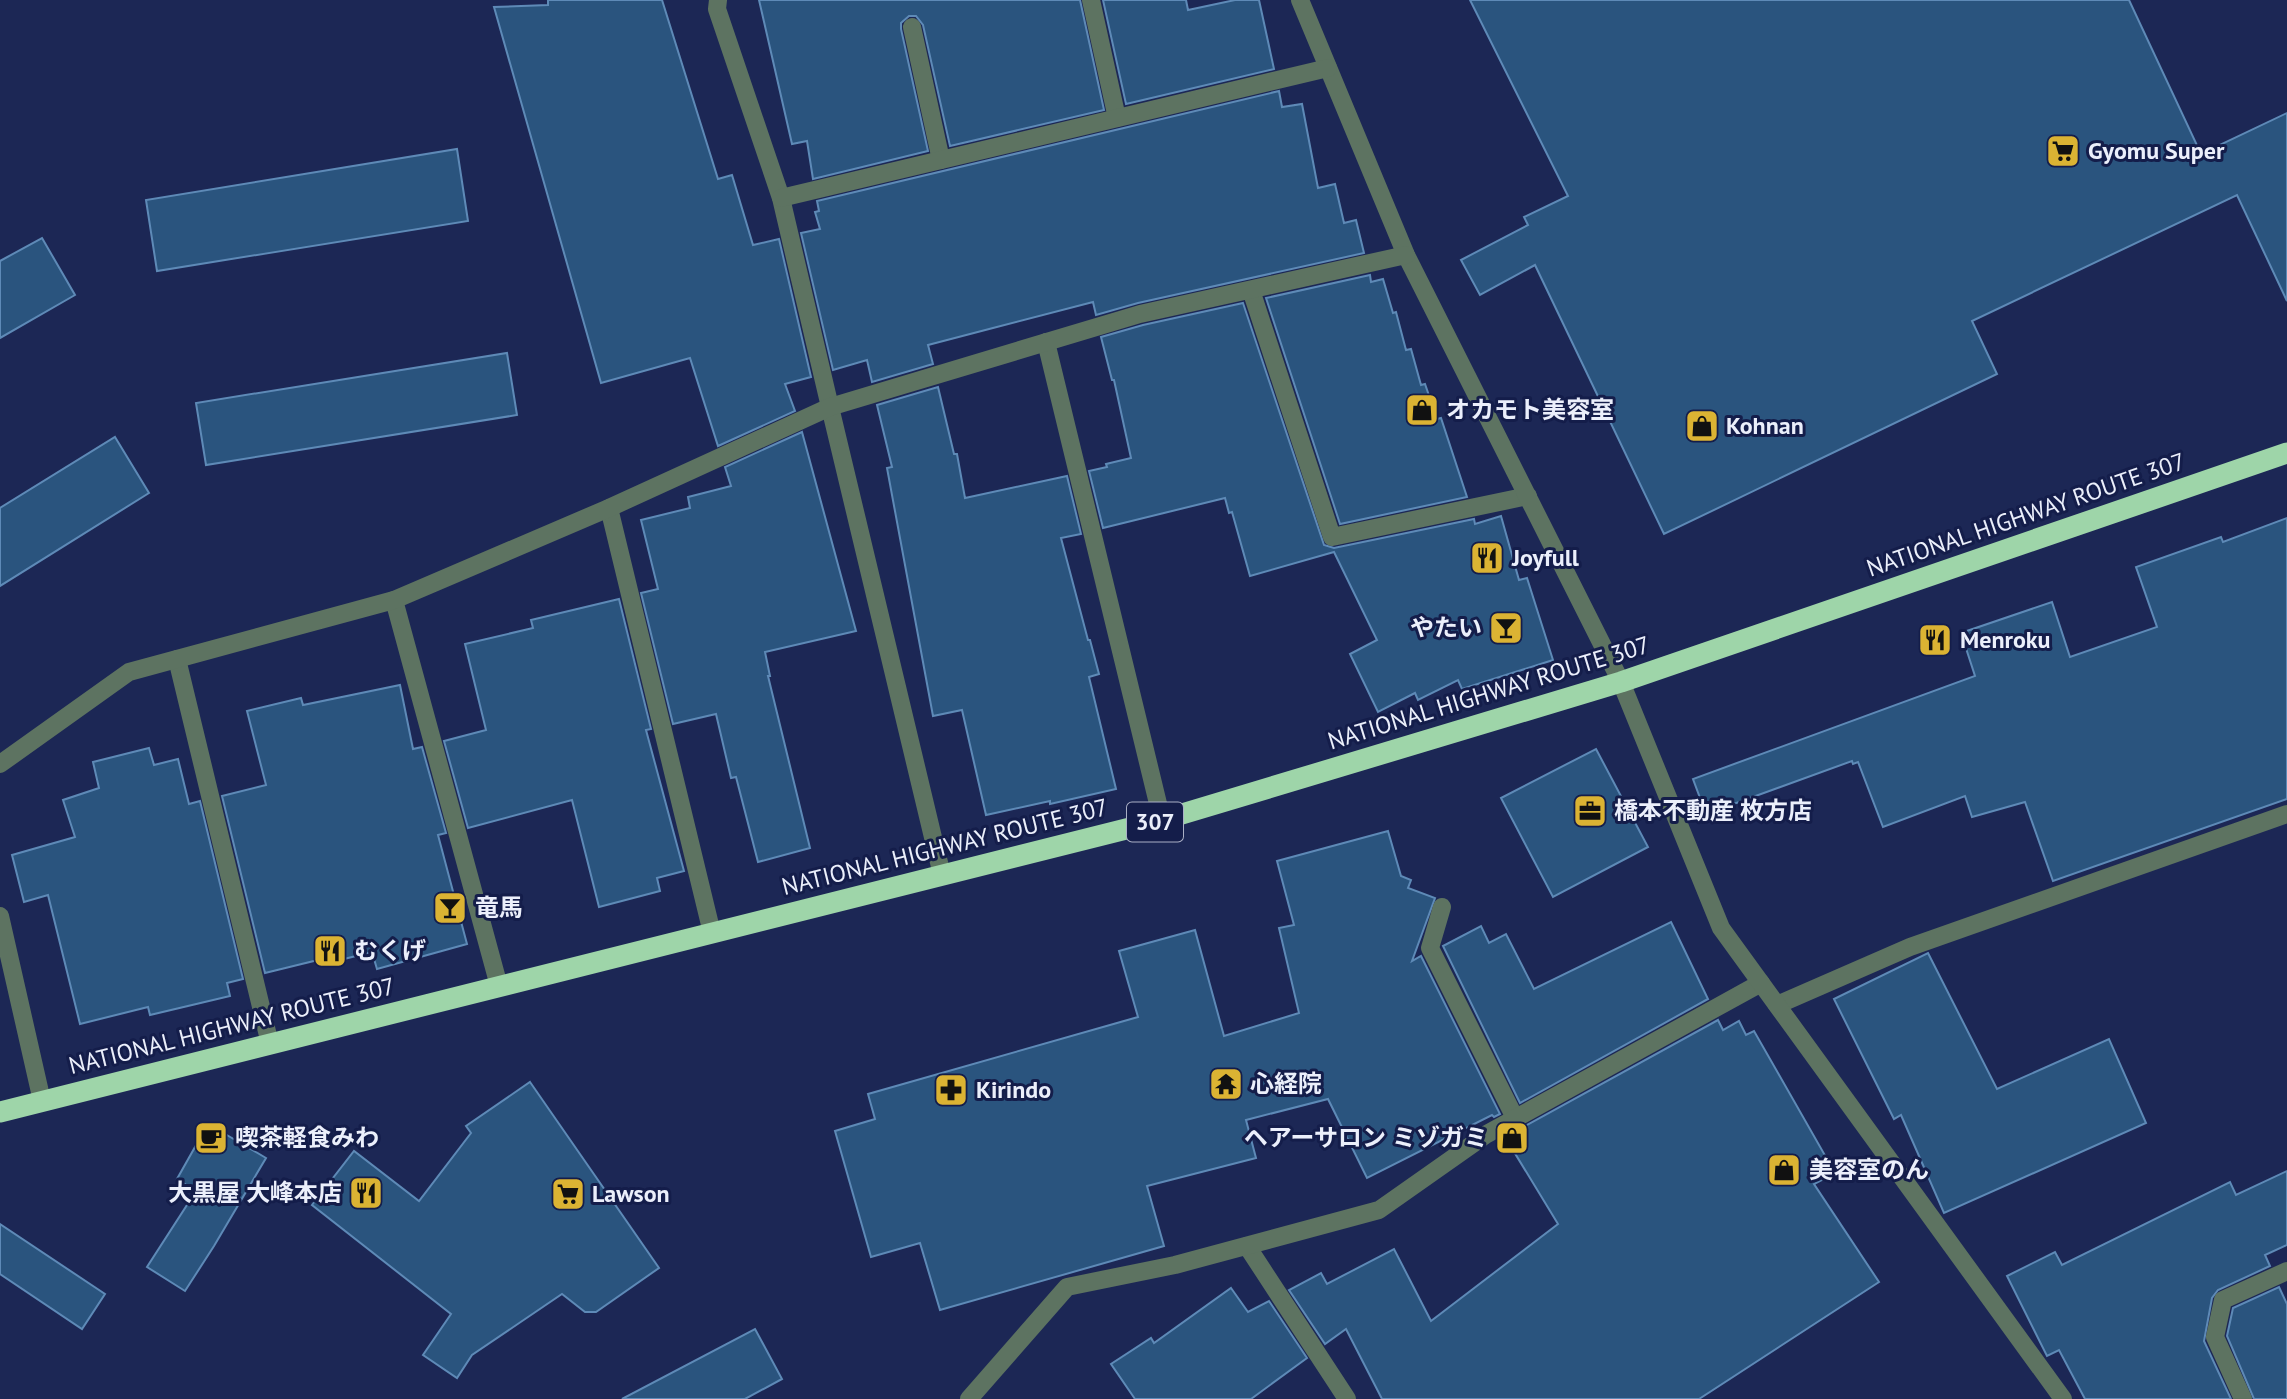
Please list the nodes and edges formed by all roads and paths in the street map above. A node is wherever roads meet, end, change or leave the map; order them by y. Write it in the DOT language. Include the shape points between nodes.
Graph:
graph roads {
  1 [pos="718,0"];
  2 [pos="1091,0"];
  3 [pos="1300,0"];
  4 [pos="912,27"];
  5 [pos="1328,68"];
  6 [pos="1117,118"];
  7 [pos="941,160"];
  8 [pos="781,198"];
  9 [pos="1406,255"];
  10 [pos="1251,290"];
  11 [pos="1046,342"];
  12 [pos="831,407"];
  13 [pos="2287,453"];
  14 [pos="1528,496"];
  15 [pos="609,508"];
  16 [pos="394,600"];
  17 [pos="177,659"];
  18 [pos="1621,682"];
  19 [pos="0,764"];
  20 [pos="2287,814"];
  21 [pos="1162,820"];
  22 [pos="942,875"];
  23 [pos="1443,907"];
  24 [pos="0,916"];
  25 [pos="712,933"];
  26 [pos="1761,983"];
  27 [pos="499,986"];
  28 [pos="1777,1005"];
  29 [pos="270,1044"];
  30 [pos="42,1101"];
  31 [pos="0,1111"];
  32 [pos="1515,1118"];
  33 [pos="1247,1246"];
  34 [pos="2287,1271"];
  35 [pos="969,1399"];
  36 [pos="1347,1399"];
  37 [pos="2063,1399"];
  38 [pos="2243,1399"];
  1 -- 8 [label="street" via="717,9"];
  2 -- 6 [label="street"];
  3 -- 5 [label="street"];
  4 -- 7 [label="street"];
  5 -- 6 [label="street"];
  5 -- 9 [label="street"];
  6 -- 7 [label="street"];
  7 -- 8 [label="street"];
  8 -- 12 [label="street"];
  9 -- 10 [label="street"];
  9 -- 14 [label="street"];
  10 -- 11 [label="street" via="1140,314"];
  10 -- 14 [label="street" via="1332,537"];
  11 -- 12 [label="street"];
  11 -- 21 [label="street"];
  12 -- 15 [label="street"];
  12 -- 22 [label="street"];
  13 -- 18 [label="highway, NATIONAL HIGHWAY ROUTE 307 / 307"];
  14 -- 18 [label="street"];
  15 -- 16 [label="street"];
  15 -- 25 [label="street"];
  16 -- 17 [label="street"];
  16 -- 27 [label="street"];
  17 -- 19 [label="street" via="130,672"];
  17 -- 29 [label="street"];
  18 -- 21 [label="highway, NATIONAL HIGHWAY ROUTE 307 / 307"];
  18 -- 26 [label="street" via="1721,928"];
  20 -- 28 [label="street" via="1910,947"];
  21 -- 22 [label="highway, NATIONAL HIGHWAY ROUTE 307 / 307"];
  22 -- 25 [label="highway, NATIONAL HIGHWAY ROUTE 307 / 307"];
  23 -- 32 [label="street" via="1430,947"];
  24 -- 30 [label="street"];
  25 -- 27 [label="highway, NATIONAL HIGHWAY ROUTE 307 / 307"];
  26 -- 28 [label="street"];
  26 -- 32 [label="street"];
  27 -- 29 [label="highway, NATIONAL HIGHWAY ROUTE 307 / 307"];
  28 -- 37 [label="street"];
  29 -- 30 [label="highway, NATIONAL HIGHWAY ROUTE 307 / 307"];
  30 -- 31 [label="highway, NATIONAL HIGHWAY ROUTE 307 / 307"];
  32 -- 33 [label="street" via="1379,1210"];
  33 -- 35 [label="street" via="1067,1287"];
  33 -- 36 [label="street"];
  34 -- 38 [label="street" via="2222,1300 2215,1337"];
}
